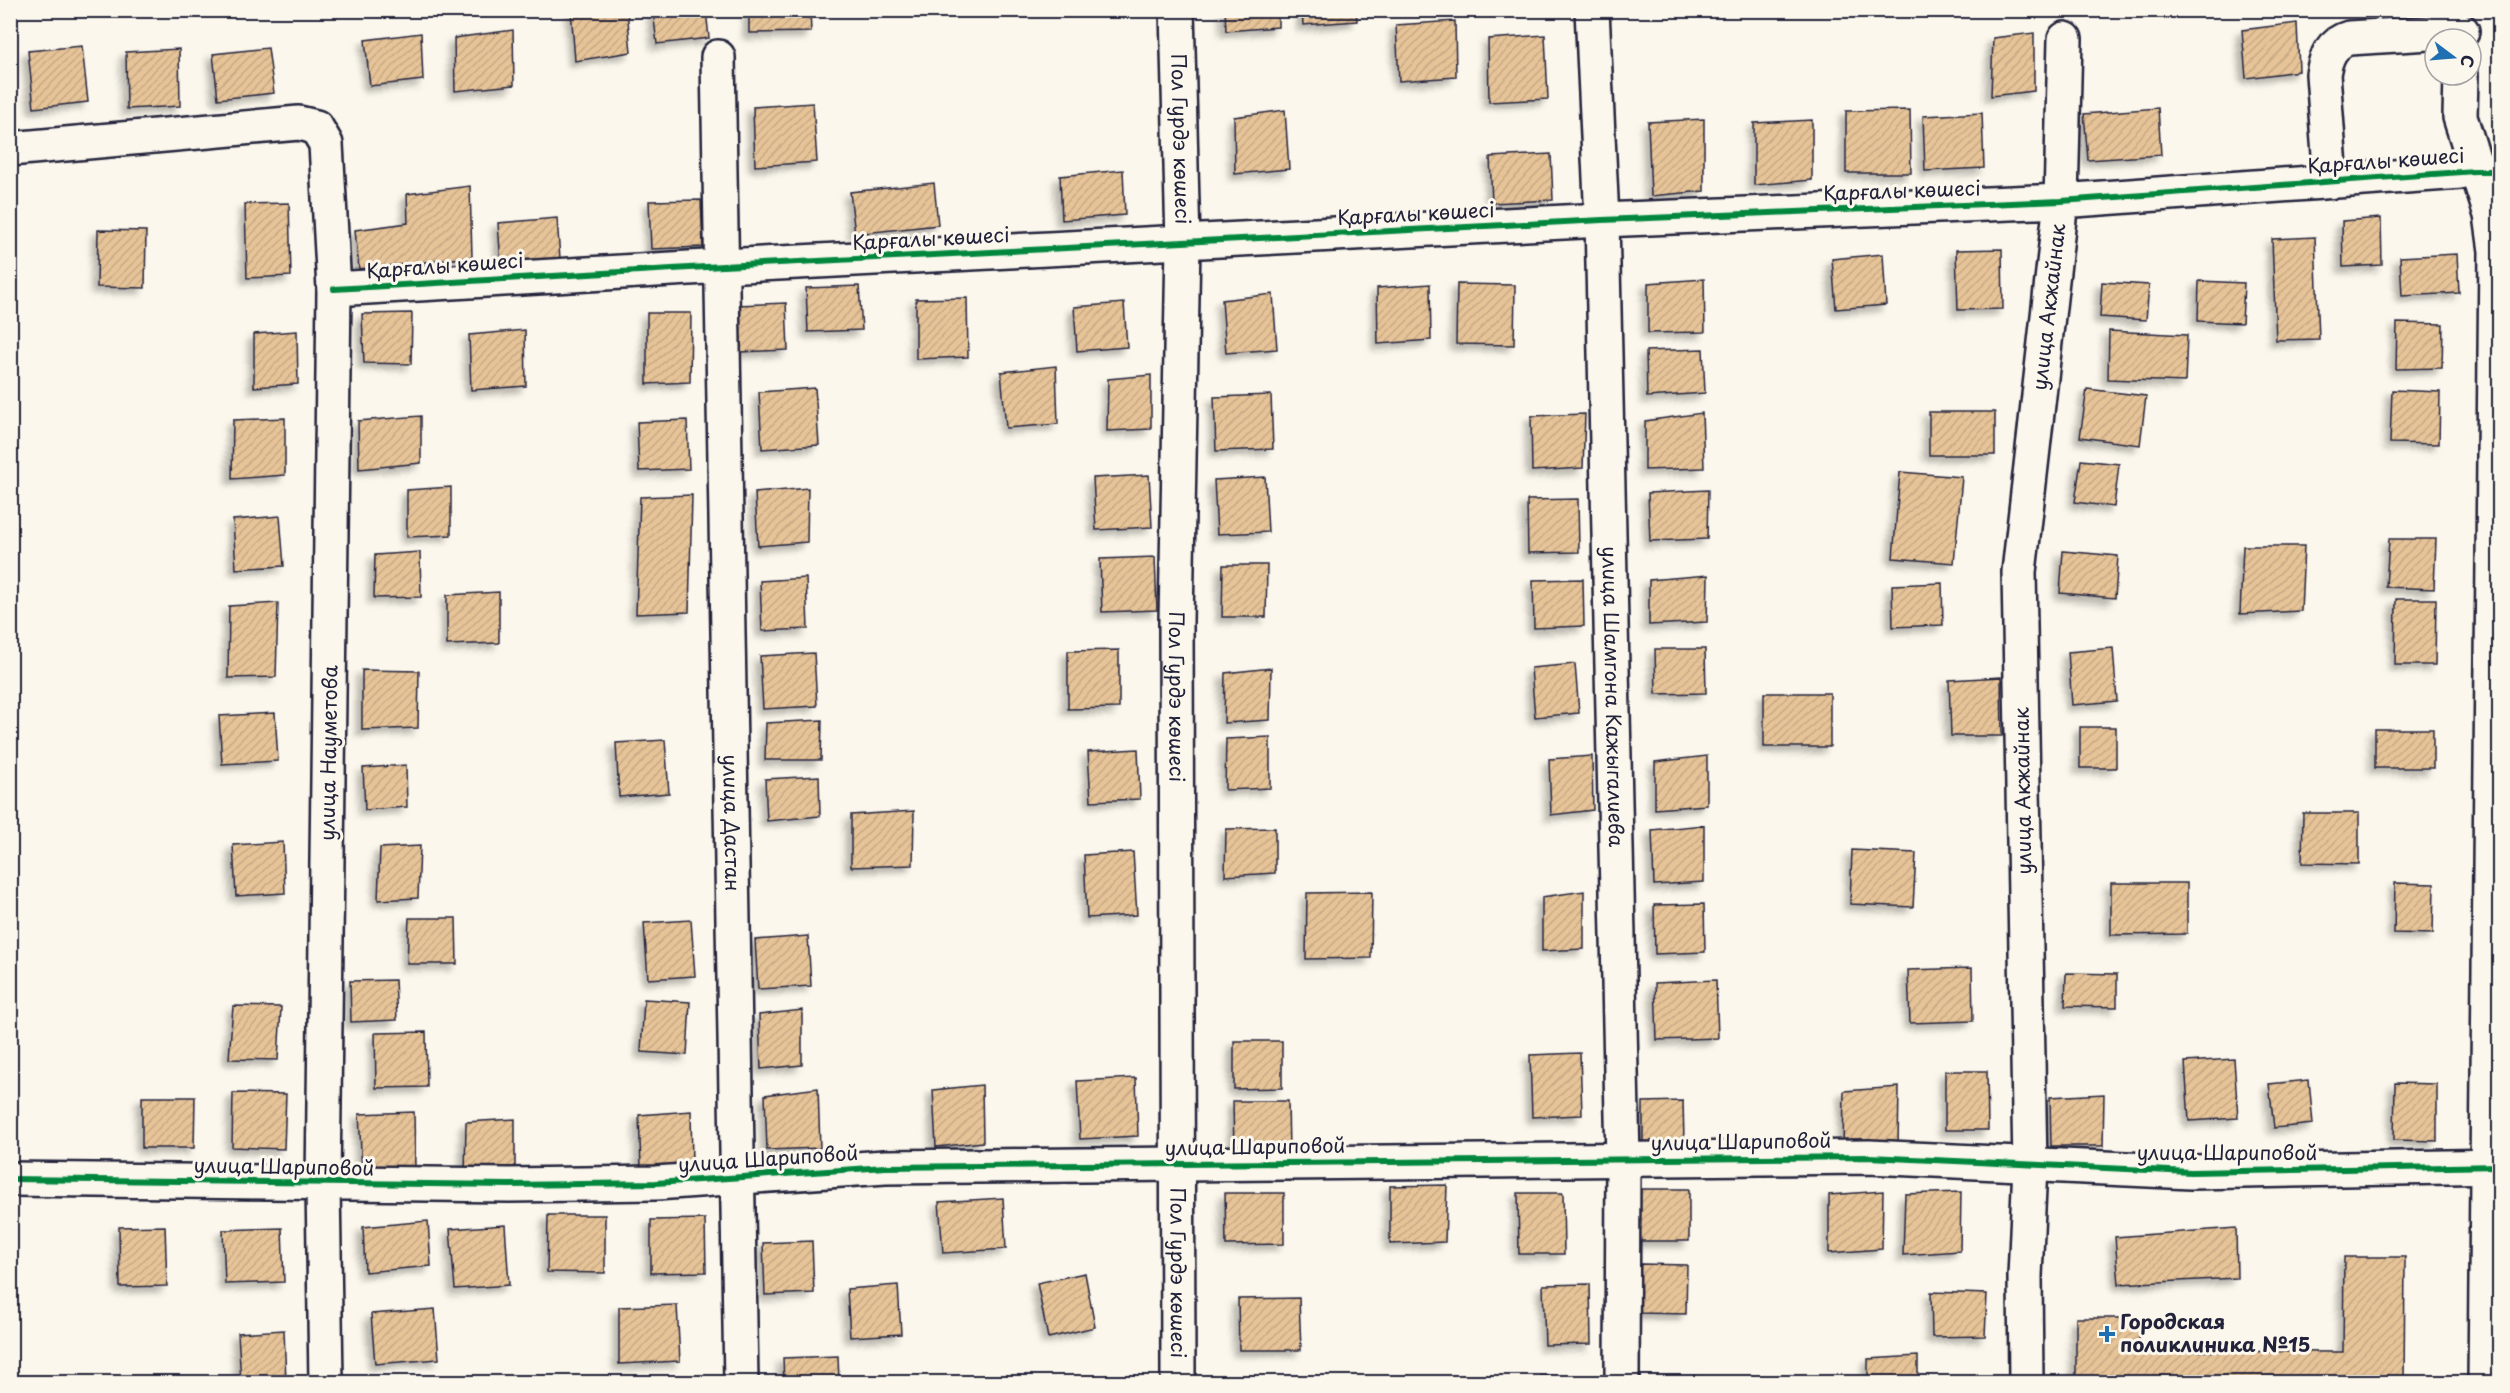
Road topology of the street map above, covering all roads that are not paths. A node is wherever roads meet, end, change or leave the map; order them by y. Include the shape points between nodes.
1 (1177, 10) edge
2 (1592, 10) edge
3 (2423, 31) edge
4 (2065, 39) dead end
5 (718, 57) dead end
6 (2461, 87) edge
7 (10, 149) edge
8 (2487, 171) edge
9 (2331, 181) junction
10 (2061, 201) junction
11 (1602, 220) junction
12 (1183, 243) junction
13 (723, 266) junction
14 (334, 289) junction
15 (1623, 1160) junction
16 (1179, 1164) junction
17 (2030, 1166) junction
18 (2492, 1167) edge
19 (735, 1177) junction
20 (10, 1179) edge
21 (323, 1184) junction
22 (326, 1383) edge
23 (741, 1383) edge
24 (1178, 1383) edge
25 (1622, 1383) edge
26 (2026, 1383) edge
27 (2485, 1383) edge

1 - 12 street, Пол Гурдэ көшесі
2 - 11 street, улица Шамгона Кажыгалиева
3 - 9 street via 2349,38 2334,46 2327,57 2323,74
4 - 10 street, улица Акжайнак
5 - 13 street, улица Дастан
6 - 8 street via 2460,117
7 - 14 street, улица Науметова via 299,123 316,128 326,144
8 - 9 street, Қарғалы көшесі
8 - 18 street via 2496,250
9 - 10 street, Қарғалы көшесі
10 - 11 street, Қарғалы көшесі
10 - 17 street, улица Акжайнак via 2019,572
11 - 12 street, Қарғалы көшесі
11 - 15 street, улица Шамгона Кажыгалиева
12 - 13 street, Қарғалы көшесі
12 - 16 street, Пол Гурдэ көшесі via 1176,621
13 - 14 street, Қарғалы көшесі
13 - 19 street, улица Дастан
14 - 21 street, улица Науметова
15 - 16 street, улица Шариповой
15 - 17 street, улица Шариповой via 1869,1157
15 - 25 street, улица Шамгона Кажыгалиева
16 - 19 street, улица Шариповой via 885,1167
16 - 24 street, Пол Гурдэ көшесі
17 - 18 street, улица Шариповой via 2191,1172
17 - 26 street, улица Акжайнак
18 - 27 street
19 - 21 street, улица Шариповой via 656,1183
19 - 23 street, улица Дастан
20 - 21 street, улица Шариповой
21 - 22 street, улица Науметова

